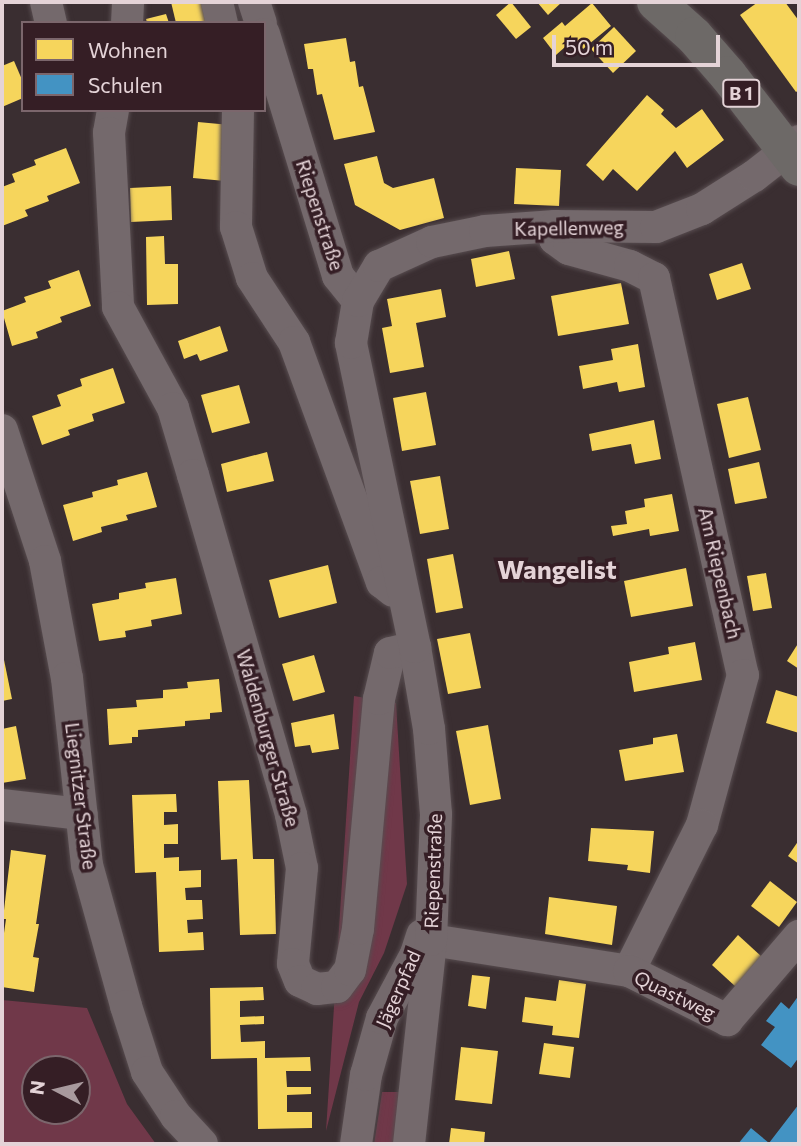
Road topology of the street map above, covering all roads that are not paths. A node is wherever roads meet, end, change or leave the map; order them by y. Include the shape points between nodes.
1 (46, 2) edge
2 (128, 2) edge
3 (217, 2) edge
4 (254, 2) edge
5 (656, 2) edge
6 (51, 21) edge
7 (127, 21) edge
8 (222, 21) edge
9 (260, 21) edge
10 (266, 41) edge
11 (113, 112) edge
12 (239, 112) edge
13 (795, 153) edge
14 (555, 226) junction
15 (358, 301) junction
16 (2, 429) edge
17 (404, 599) junction
18 (415, 647) junction
19 (2, 805) edge
20 (80, 814) junction
21 (432, 904) junction
22 (799, 936) edge
23 (431, 940) junction
24 (629, 971) junction
25 (418, 1064) junction
26 (366, 1075) junction
27 (202, 1144) edge
28 (356, 1144) edge
29 (409, 1144) edge

1 - 6 street
2 - 7 street
3 - 8 street
4 - 9 street
5 - 13 main road, B 1 via 694,36
10 - 15 street, Riepenstraße via 338,276
11 - 18 street, Waldenburger Straße via 109,133 118,307 173,408 197,488 291,815 302,868 293,964 300,981 317,989 337,987 350,970 358,929 379,699 390,653
12 - 17 street via 236,227 252,278 294,342 382,582
13 - 14 street, Kapellenweg via 702,209 656,227
14 - 15 street, Kapellenweg via 485,231 432,242 379,266
14 - 24 street, Am Riepenbach via 555,239 569,249 630,266 654,278 743,675 702,825
15 - 17 street, Riepenstraße via 351,344
16 - 20 street, Liegnitzer Straße via 45,561 67,678
17 - 18 street, Riepenstraße
18 - 21 street, Riepenstraße via 429,729 436,814
19 - 20 street
20 - 27 street, Liegnitzer Straße via 88,865 147,1072 176,1116
21 - 23 street, Riepenstraße
21 - 26 street, Jägerpfad via 416,954 382,1018
22 - 24 street, Quastweg via 727,1020
23 - 24 street, Quastweg
23 - 25 street, Riepenstraße
25 - 26 street, Jägerpfad via 407,1052 390,1053
25 - 29 street, Riepenstraße
26 - 28 street, Jägerpfad

